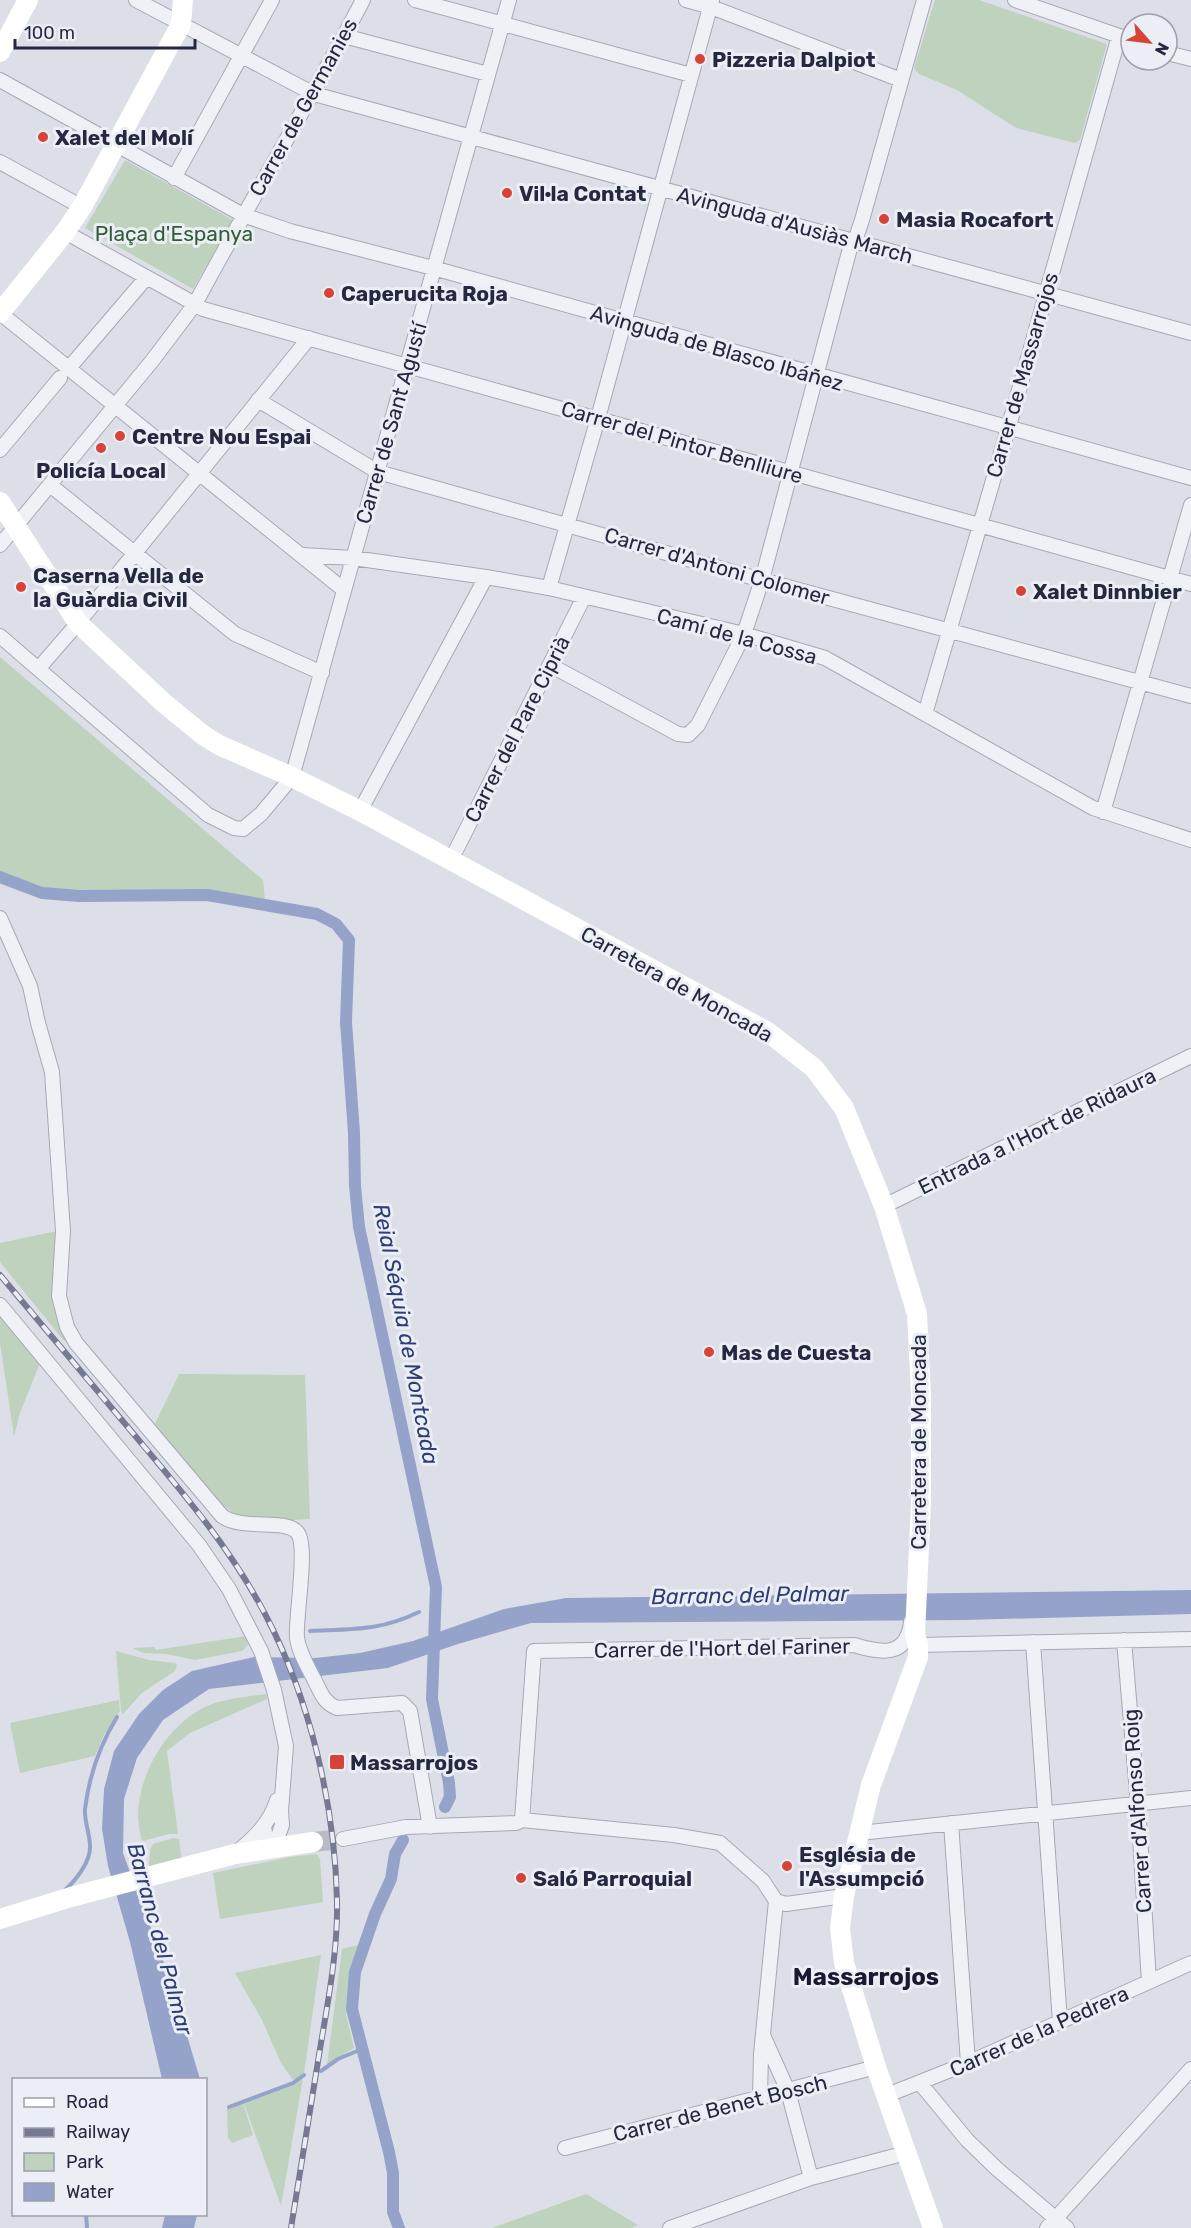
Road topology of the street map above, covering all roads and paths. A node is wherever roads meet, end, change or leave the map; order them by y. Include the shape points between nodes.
1 (28, 0) edge
2 (136, 0) edge
3 (183, 0) edge
4 (272, 0) edge
5 (363, 0) edge
6 (415, 0) edge
7 (509, 0) edge
8 (686, 0) edge
9 (924, 0) edge
10 (1016, 0) edge
11 (712, 3) edge
12 (503, 23) junction
13 (181, 24) junction
14 (344, 36) junction
15 (1119, 36) edge
16 (0, 52) edge
17 (242, 56) junction
18 (1119, 57) edge
19 (488, 74) junction
20 (691, 75) junction
21 (0, 80) edge
22 (901, 80) junction
23 (314, 94) junction
24 (471, 136) junction
25 (116, 146) junction
26 (0, 162) edge
27 (174, 178) junction
28 (660, 188) junction
29 (82, 207) junction
30 (243, 215) junction
31 (65, 232) junction
32 (855, 241) junction
33 (433, 268) junction
34 (146, 278) junction
35 (1045, 293) junction
36 (195, 304) junction
37 (0, 313) edge
38 (624, 322) junction
39 (1191, 333) edge
40 (309, 338) junction
41 (406, 367) junction
42 (65, 373) junction
43 (816, 375) junction
44 (258, 400) junction
45 (115, 405) junction
46 (598, 418) junction
47 (1008, 429) junction
48 (0, 450) edge
49 (200, 472) junction
50 (378, 472) junction
51 (790, 472) junction
52 (1191, 478) edge
53 (50, 485) junction
54 (0, 502) edge
55 (1191, 505) edge
56 (568, 524) junction
57 (980, 524) junction
58 (16, 527) junction
59 (0, 545) edge
60 (135, 553) junction
61 (303, 555) junction
62 (353, 558) junction
63 (486, 576) junction
64 (1169, 578) junction
65 (762, 580) junction
66 (1191, 584) edge
67 (549, 588) junction
68 (344, 590) junction
69 (584, 597) junction
70 (78, 622) junction
71 (951, 630) junction
72 (744, 634) junction
73 (0, 636) edge
74 (550, 665) junction
75 (39, 668) junction
76 (322, 674) junction
77 (1140, 681) junction
78 (1191, 696) edge
79 (925, 714) junction
80 (292, 777) junction
81 (360, 811) junction
82 (1102, 812) junction
83 (1191, 840) edge
84 (451, 860) junction
85 (0, 918) edge
86 (1191, 1056) edge
87 (884, 1206) junction
88 (0, 1305) edge
89 (914, 1638) junction
90 (1191, 1639) edge
91 (1124, 1640) junction
92 (1033, 1642) junction
93 (283, 1780) junction
94 (1191, 1798) edge
95 (1138, 1805) junction
96 (1046, 1813) junction
97 (522, 1820) junction
98 (951, 1823) junction
99 (282, 1826) junction
100 (264, 1827) junction
101 (430, 1827) junction
102 (860, 1833) junction
103 (343, 1839) tunnel mouth
104 (312, 1842) joint
105 (274, 1848) junction
106 (235, 1854) junction
107 (844, 1896) junction
108 (776, 1901) junction
109 (0, 1919) edge
110 (1191, 1963) edge
111 (1149, 1982) junction
112 (1060, 2022) junction
113 (763, 2035) junction
114 (968, 2063) junction
115 (876, 2067) junction
116 (1191, 2069) edge
117 (920, 2083) junction
118 (788, 2091) junction
119 (760, 2096) junction
120 (885, 2096) junction
121 (565, 2148) dead end
122 (906, 2153) junction
123 (811, 2178) junction
124 (1051, 2223) edge
125 (670, 2228) edge
126 (933, 2228) edge
127 (1067, 2228) edge

1 - 16 street
2 - 13 street, Avinguda d'Ausiàs March
3 - 13 street
4 - 17 street
5 - 14 street, Carrer de Germanies
6 - 12 street
7 - 12 street, Carrer de Sant Agustí
8 - 11 street
9 - 22 street
10 - 15 street
11 - 20 street
11 - 22 street
12 - 19 street, Carrer de Sant Agustí
12 - 20 street
13 - 17 street, Avinguda d'Ausiàs March
13 - 25 street
14 - 19 street
14 - 23 street, Carrer de Germanies
17 - 23 street, Avinguda d'Ausiàs March
17 - 27 street
18 - 35 street, Carrer de Massarrojos
19 - 24 street, Carrer de Sant Agustí
20 - 28 street
21 - 25 street
22 - 32 street
23 - 24 street, Avinguda d'Ausiàs March
23 - 30 street, Carrer de Germanies
24 - 28 street, Avinguda d'Ausiàs March
24 - 33 street, Carrer de Sant Agustí
25 - 27 street
25 - 29 street
26 - 29 street
27 - 30 street
28 - 32 street, Avinguda d'Ausiàs March
28 - 38 street
29 - 31 street
30 - 33 street, Avinguda de Blasco Ibáñez
30 - 36 street
31 - 34 street
31 - 37 street
32 - 35 street, Avinguda d'Ausiàs March
32 - 43 street
33 - 38 street, Avinguda de Blasco Ibáñez
33 - 41 street, Carrer de Sant Agustí
34 - 36 street
34 - 42 street
35 - 39 street, Avinguda d'Ausiàs March
35 - 47 street, Carrer de Massarrojos
36 - 40 street, Carrer del Pintor Benlliure
36 - 45 street
37 - 42 street
38 - 43 street, Avinguda de Blasco Ibáñez
38 - 46 street
40 - 41 street, Carrer del Pintor Benlliure
40 - 44 street
41 - 46 street, Carrer del Pintor Benlliure
41 - 50 street, Carrer de Sant Agustí
42 - 45 street
42 - 48 street
43 - 47 street, Avinguda de Blasco Ibáñez
43 - 51 street
44 - 49 street
44 - 50 street, Carrer d'Antoni Colomer
45 - 49 street
45 - 53 street
46 - 51 street, Carrer del Pintor Benlliure
46 - 56 street
47 - 52 street, Avinguda de Blasco Ibáñez
47 - 57 street, Carrer de Massarrojos
49 - 60 street
49 - 61 street
50 - 56 street, Carrer d'Antoni Colomer
50 - 62 street, Carrer de Sant Agustí
51 - 57 street, Carrer del Pintor Benlliure
51 - 65 street
53 - 58 street
53 - 60 street
54 - 58 street, Carretera de Moncada
55 - 64 street
56 - 65 street, Carrer d'Antoni Colomer
56 - 67 street
57 - 64 street, Carrer del Pintor Benlliure
57 - 71 street, Carrer de Massarrojos
58 - 59 street
58 - 70 street, Carretera de Moncada
60 - 70 street
60 - 76 street via 236,634
61 - 62 street, Camí de la Cossa
61 - 68 street
62 - 63 street, Camí de la Cossa
62 - 68 street, Carrer de Sant Agustí
63 - 67 street, Camí de la Cossa
63 - 81 street
64 - 66 street, Carrer del Pintor Benlliure
64 - 77 street
65 - 71 street, Carrer d'Antoni Colomer
65 - 72 street
67 - 69 street, Camí de la Cossa
68 - 76 street, Carrer de Sant Agustí
69 - 72 street, Camí de la Cossa
69 - 74 street, Carrer del Pare Ciprià
70 - 75 street
70 - 80 street, Carretera de Moncada via 203,735
71 - 77 street, Carrer d'Antoni Colomer
71 - 79 street, Carrer de Massarrojos
72 - 74 street via 698,725 688,735 678,734
72 - 79 street, Camí de la Cossa via 825,658
73 - 75 street
74 - 84 street, Carrer del Pare Ciprià
75 - 80 street via 223,824 243,829
76 - 80 street, Carrer de Sant Agustí
77 - 78 street, Carrer d'Antoni Colomer
77 - 82 street
79 - 82 street, Camí de la Cossa
80 - 81 street, Carretera de Moncada
81 - 84 street, Carretera de Moncada
82 - 83 street, Camí de la Cossa
84 - 87 street, Carretera de Moncada via 768,1032 813,1068 844,1108
85 - 101 street via 30,986 52,1072 63,1231 59,1296 67,1328 222,1516 237,1523 282,1526 299,1534 300,1650 323,1698 332,1706 402,1703 410,1711
86 - 87 street, Entrada a l'Hort de Ridaura
87 - 89 street, Carretera de Moncada via 917,1314 921,1395
88 - 93 street via 190,1533 229,1589 268,1667 285,1733
89 - 92 street
89 - 97 street, Carrer de l'Hort del Fariner via 885,1651 854,1645 534,1651
89 - 102 street, Carretera de Moncada via 915,1668 871,1785
90 - 91 street
91 - 92 street
91 - 95 street, Carrer d'Alfonso Roig
92 - 96 street
93 - 99 street
93 - 100 street
94 - 95 street
95 - 96 street
95 - 111 street, Carrer d'Alfonso Roig
96 - 98 street
96 - 112 street
97 - 101 street
97 - 108 street via 720,1843 763,1881
98 - 102 street
98 - 114 street
99 - 104 street via 295,1838
99 - 105 street
100 - 105 street
100 - 106 street
101 - 103 street via 406,1827
102 - 107 street, Carretera de Moncada
104 - 105 street
105 - 106 street
106 - 109 street
107 - 108 street via 786,1904
107 - 115 street, Carretera de Moncada via 840,1928 844,1964
108 - 113 street
110 - 111 street, Carrer de la Pedrera
111 - 112 street, Carrer de la Pedrera
112 - 114 street, Carrer de la Pedrera
113 - 118 street
113 - 119 street
114 - 117 street, Carrer de la Pedrera
115 - 118 street, Carrer de Benet Bosch
115 - 120 street, Carretera de Moncada
116 - 124 street
117 - 120 street, Carrer de la Pedrera
117 - 124 street via 966,2140
118 - 119 street, Carrer de Benet Bosch
118 - 123 street
119 - 121 street, Carrer de Benet Bosch
120 - 122 street, Carretera de Moncada
122 - 123 street
122 - 126 street, Carretera de Moncada
123 - 125 street
124 - 127 street

